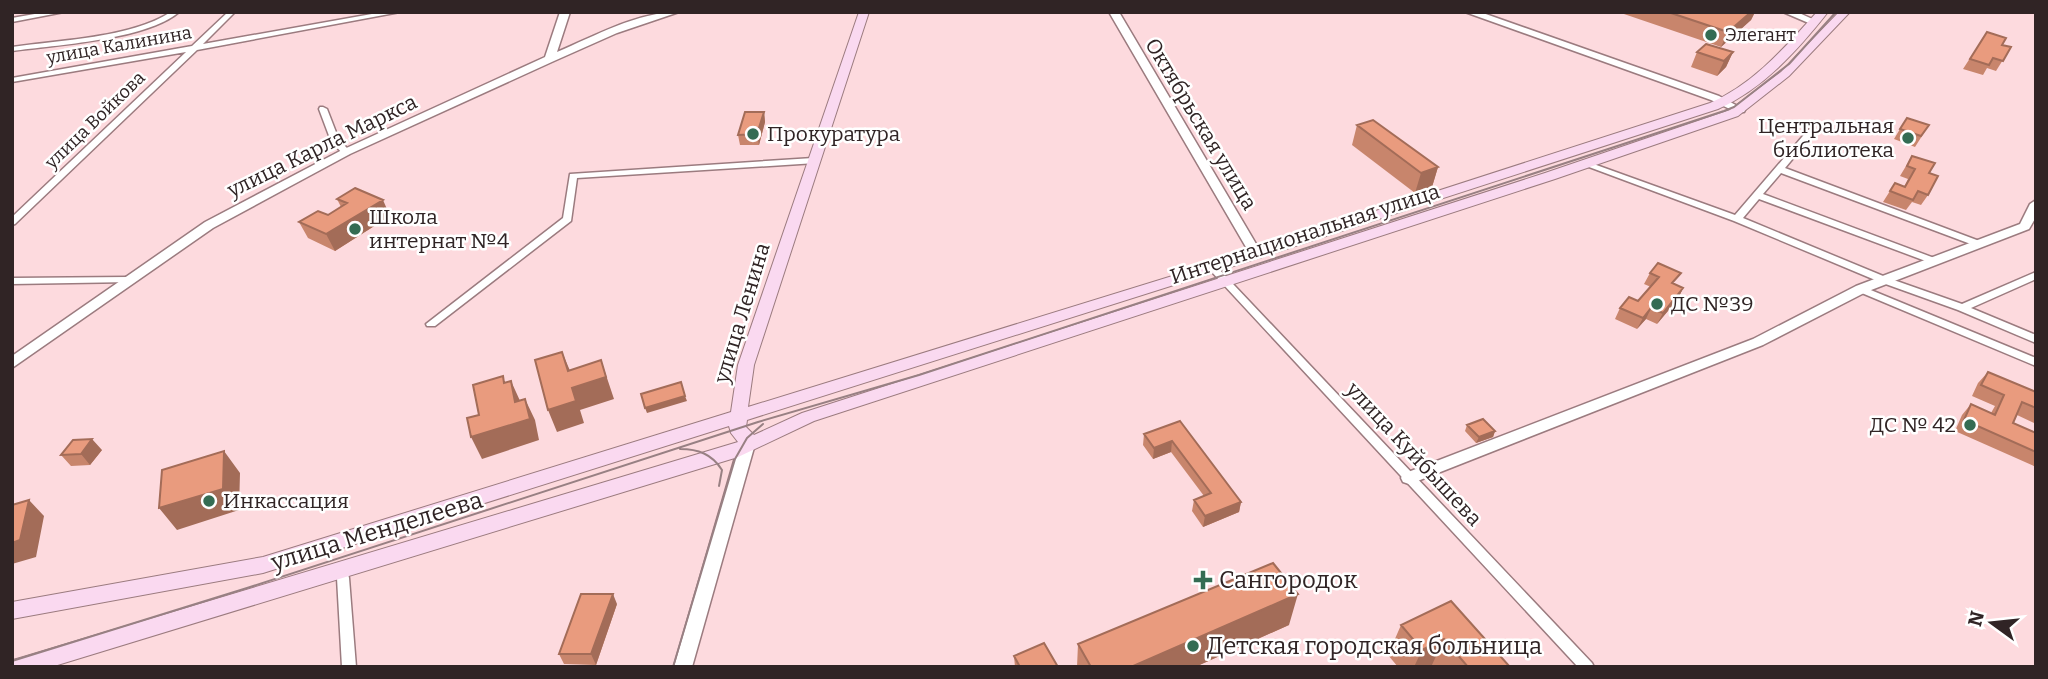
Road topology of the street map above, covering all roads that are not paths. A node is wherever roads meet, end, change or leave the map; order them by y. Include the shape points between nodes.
1 (61, 12) edge
2 (176, 12) edge
3 (232, 12) edge
4 (397, 12) edge
5 (565, 12) edge
6 (674, 12) edge
7 (864, 12) edge
8 (1114, 12) edge
9 (1470, 12) edge
10 (1788, 12) edge
11 (1844, 12) edge
12 (1819, 17) edge
13 (12, 20) edge
14 (561, 24) joint
15 (1831, 27) junction
16 (557, 36) junction
17 (192, 48) junction
18 (12, 49) edge
19 (550, 59) junction
20 (12, 80) edge
21 (1725, 102) junction
22 (323, 110) dead end
23 (1740, 110) junction
24 (1811, 131) dead end
25 (346, 152) junction
26 (813, 161) junction
27 (1586, 163) junction
28 (1780, 169) junction
29 (1758, 195) junction
30 (2036, 204) edge
31 (1737, 219) junction
32 (12, 222) edge
33 (1979, 244) junction
34 (1256, 254) junction
35 (1934, 261) junction
36 (1213, 268) junction
37 (2036, 275) edge
38 (128, 280) junction
39 (1884, 280) junction
40 (12, 281) edge
41 (1225, 281) junction
42 (1861, 289) junction
43 (1962, 308) junction
44 (431, 324) dead end
45 (2036, 339) edge
46 (2036, 362) edge
47 (12, 363) edge
48 (737, 417) junction
49 (747, 444) junction
50 (1409, 478) junction
51 (343, 578) dead end
52 (12, 611) edge
53 (20, 667) edge
54 (349, 667) edge
55 (682, 667) edge
56 (1587, 667) edge

1 - 13 street
2 - 18 street via 144,27
3 - 17 street, улица Войкова
4 - 17 street, улица Калинина
5 - 14 street
5 - 16 street
6 - 19 street, улица Карла Маркса
7 - 26 main road, улица Ленина
8 - 34 street, Октябрьская улица
9 - 21 street
10 - 12 street
11 - 15 main road, Интернациональная улица
12 - 15 main road
12 - 21 main road, Интернациональная улица via 1766,71
14 - 16 street
15 - 23 main road, Интернациональная улица via 1785,74
16 - 19 street
17 - 20 street, улица Калинина
17 - 32 street, улица Войкова
19 - 25 street, улица Карла Маркса
21 - 23 street
21 - 34 main road, Интернациональная улица
22 - 25 street via 335,141
23 - 27 main road, Интернациональная улица
24 - 28 street
25 - 38 street, улица Карла Маркса via 209,225
26 - 44 street via 573,176 568,219
26 - 48 main road, улица Ленина via 746,365
27 - 31 street
27 - 41 main road, Интернациональная улица
28 - 29 street
28 - 33 street
29 - 31 street
29 - 35 street
30 - 33 street via 2025,226
31 - 39 street
33 - 35 street
34 - 36 main road, Интернациональная улица
35 - 39 street
36 - 41 street, улица Куйбышева
36 - 48 main road, Интернациональная улица
37 - 43 street
38 - 40 street
38 - 47 street, улица Карла Маркса
39 - 42 street
39 - 43 street
41 - 49 main road, Интернациональная улица via 808,417
41 - 50 street, улица Куйбышева
42 - 46 street
42 - 50 street via 1758,342
43 - 45 street
48 - 49 main road via 737,429
48 - 52 main road, улица Менделеева via 263,565
49 - 53 main road, улица Менделеева
49 - 55 street
50 - 56 street, улица Куйбышева
51 - 54 street

